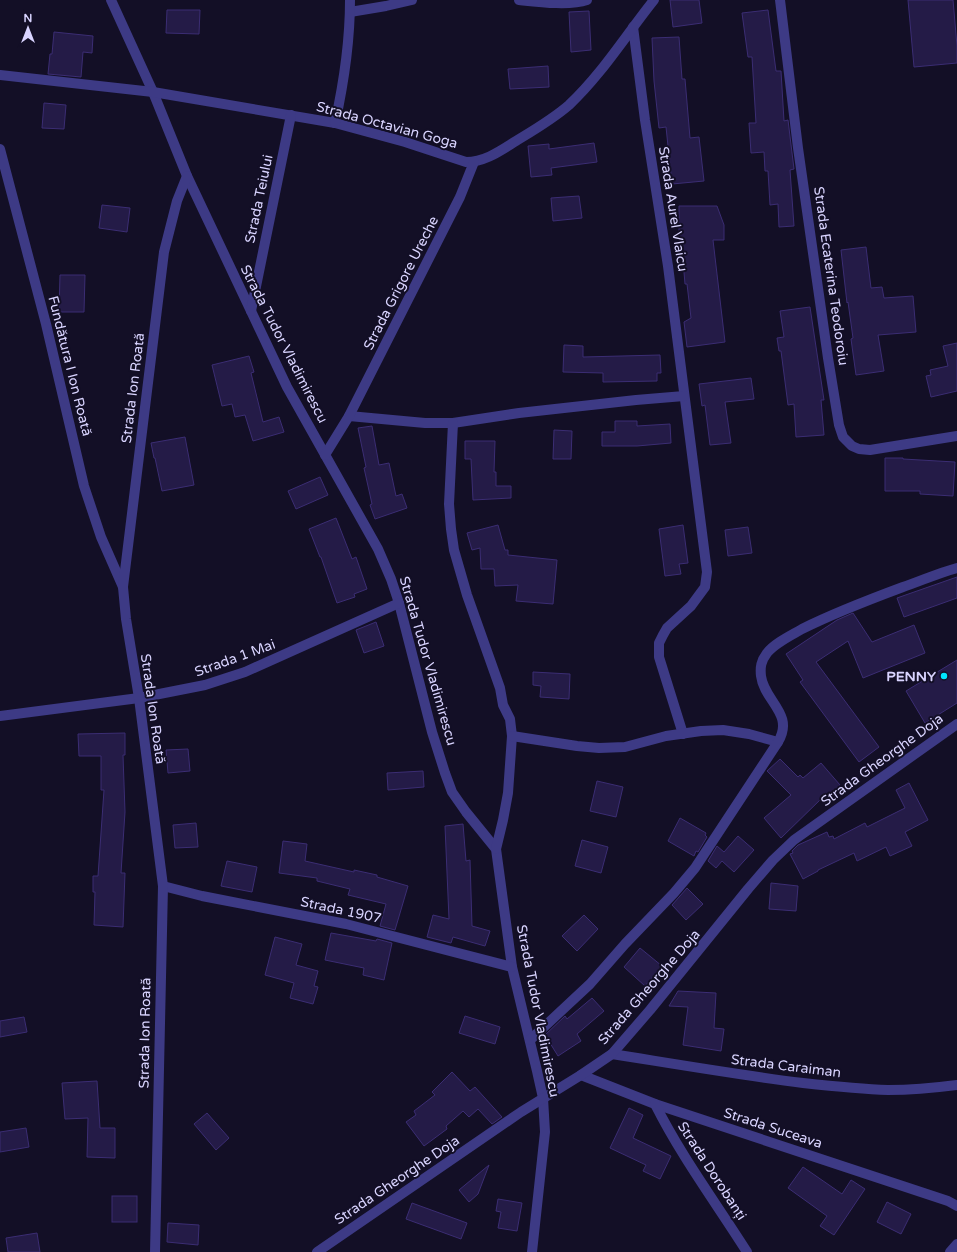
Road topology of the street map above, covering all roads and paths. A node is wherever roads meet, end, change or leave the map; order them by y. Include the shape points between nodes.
1 (111, 0) edge
2 (350, 0) edge
3 (412, 0) edge
4 (519, 0) edge
5 (587, 0) edge
6 (654, 0) edge
7 (780, 0) edge
8 (350, 12) junction
9 (633, 27) junction
10 (0, 75) edge
11 (154, 92) junction
12 (291, 115) junction
13 (335, 123) junction
14 (0, 149) edge
15 (474, 162) junction
16 (187, 176) junction
17 (251, 311) junction
18 (684, 396) junction
19 (349, 416) junction
20 (453, 423) junction
21 (957, 436) edge
22 (325, 455) junction
23 (957, 568) edge
24 (123, 587) junction
25 (398, 603) junction
26 (139, 698) junction
27 (0, 716) edge
28 (957, 724) edge
29 (683, 734) junction
30 (512, 736) junction
31 (778, 742) junction
32 (496, 849) junction
33 (162, 886) junction
34 (512, 967) junction
35 (530, 1040) junction
36 (612, 1054) junction
37 (581, 1075) junction
38 (957, 1085) edge
39 (543, 1098) junction
40 (655, 1104) junction
41 (957, 1206) edge
42 (957, 1244) edge
43 (155, 1252) edge
44 (317, 1252) edge
45 (532, 1252) edge
46 (747, 1252) edge
47 (950, 1252) edge

1 - 11 street, Strada Tudor Vladimirescu
2 - 8 street
3 - 8 street
4 - 5 street via 562,3
6 - 9 street, Strada Octavian Goga
7 - 21 street, Strada Ecaterina Teodoroiu via 798,148 839,425 844,437 852,446 859,449 870,450
8 - 13 street via 344,81
9 - 15 street, Strada Octavian Goga via 601,71 568,105 493,155
9 - 18 street, Strada Aurel Vlaicu
10 - 11 street, Strada Octavian Goga
11 - 12 street, Strada Octavian Goga
11 - 16 street, Strada Tudor Vladimirescu
12 - 13 street, Strada Octavian Goga
12 - 17 street, Strada Teiului
13 - 15 street, Strada Octavian Goga via 466,162
14 - 24 street, Fundătura I Ion Roată via 46,324 84,486 101,538
15 - 19 street, Strada Grigore Ureche via 460,197
16 - 17 street, Strada Tudor Vladimirescu
16 - 24 street, Strada Ion Roată via 177,202 164,252
17 - 22 street, Strada Tudor Vladimirescu via 287,387
18 - 20 street via 519,412
18 - 29 street, Strada Aurel Vlaicu via 707,572 705,587 691,606 667,628 659,643 659,657
19 - 20 street
19 - 22 street, Strada Grigore Ureche
20 - 30 street via 450,504 454,550 500,688 503,705 510,719
22 - 25 street, Strada Tudor Vladimirescu via 378,549
23 - 31 street via 824,618 785,638 768,652 760,664 761,676 763,686 780,714 783,724
24 - 26 street, Strada Ion Roată
25 - 26 street, Strada 1 Mai via 245,672 205,685
25 - 32 street, Strada Tudor Vladimirescu via 432,732 452,792
26 - 27 street, Strada 1 Mai
26 - 33 street, Strada Ion Roată
28 - 36 street, Strada Gheorghe Doja via 794,840 773,860
29 - 30 street via 625,747 599,748
29 - 31 street via 723,730
30 - 32 street via 508,793
31 - 35 street via 696,868 590,984
32 - 34 street, Strada Tudor Vladimirescu
33 - 34 street, Strada 1907 via 346,924
33 - 43 street, Strada Ion Roată
34 - 35 street, Strada Tudor Vladimirescu
35 - 39 street, Strada Tudor Vladimirescu
36 - 37 street, Strada Gheorghe Doja
36 - 38 street, Strada Caraiman via 848,1088 888,1090
37 - 39 street, Strada Gheorghe Doja
37 - 40 street, Strada Suceava
39 - 44 street, Strada Gheorghe Doja
39 - 45 street, Strada Tudor Vladimirescu via 545,1132
40 - 41 street, Strada Suceava
40 - 46 street, Strada Dorobanți via 692,1169
42 - 47 street

